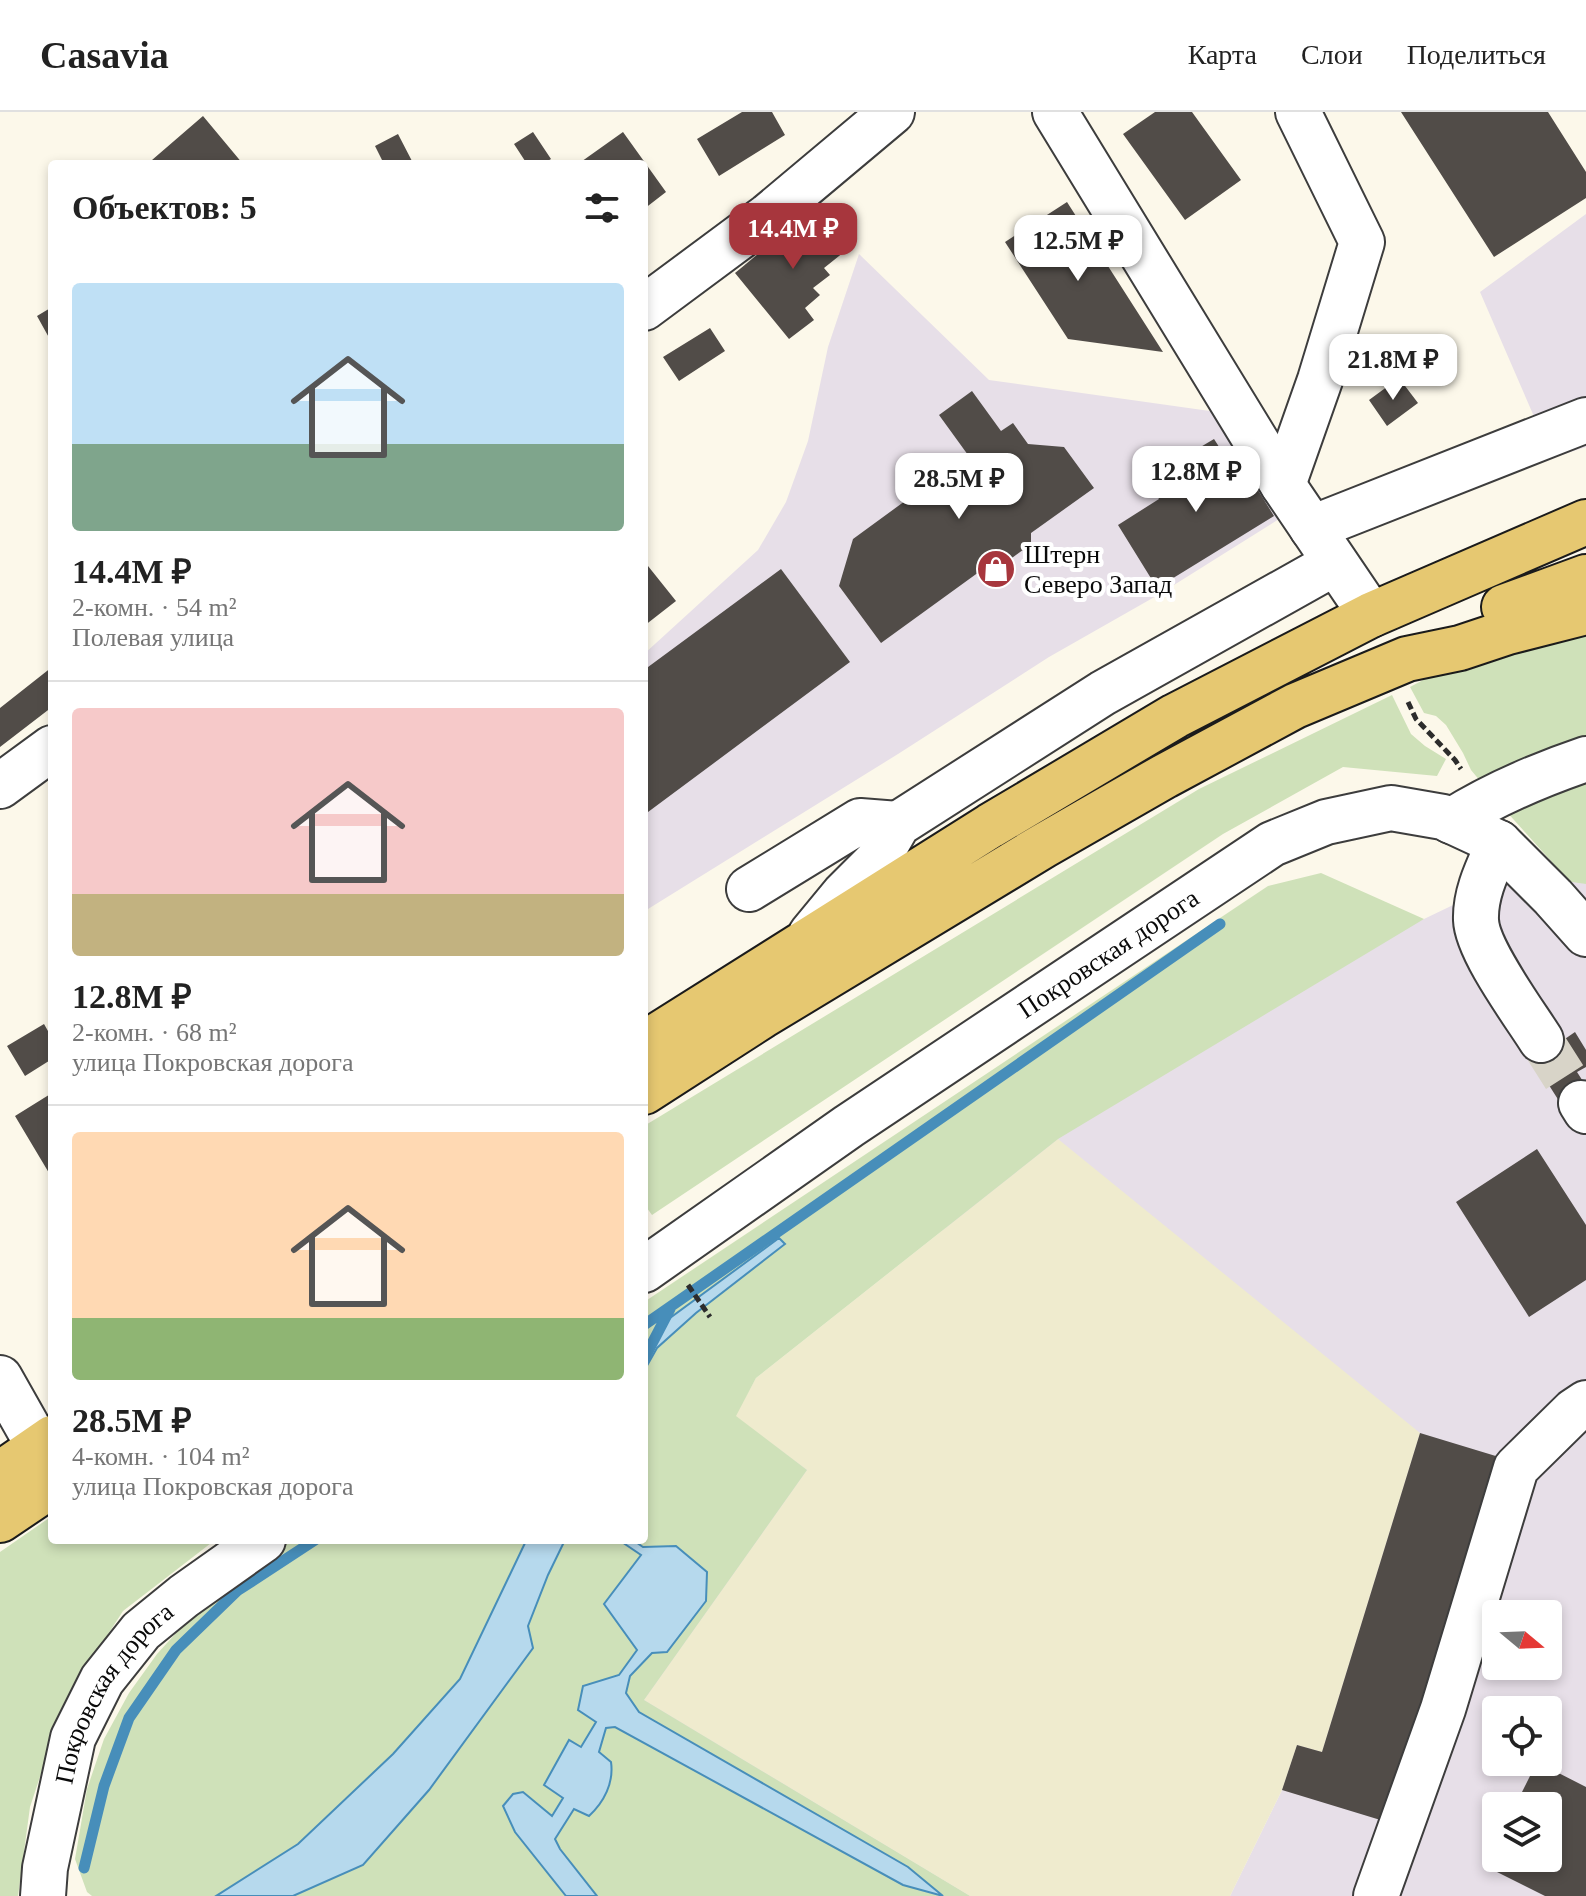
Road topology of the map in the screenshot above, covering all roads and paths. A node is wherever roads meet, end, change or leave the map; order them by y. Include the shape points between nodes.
1 (892, 112) edge
2 (1055, 112) edge
3 (1298, 112) edge
4 (648, 305) edge
5 (1586, 420) edge
6 (1283, 485) junction
7 (1586, 522) edge
8 (1323, 545) junction
9 (1586, 577) edge
10 (1586, 612) edge
11 (1371, 615) junction
12 (1407, 659) junction
13 (48, 751) edge
14 (1586, 759) edge
15 (0, 786) edge
16 (1451, 821) junction
17 (898, 824) junction
18 (1499, 843) junction
19 (749, 889) dead end
20 (1585, 930) edge
21 (805, 941) junction
22 (1541, 1040) tunnel mouth
23 (648, 1041) edge
24 (648, 1089) edge
25 (664, 1275) edge
26 (710, 1317) dead end
27 (0, 1378) edge
28 (1586, 1403) edge
29 (48, 1457) edge
30 (0, 1474) edge
31 (0, 1520) edge
32 (257, 1544) edge
33 (43, 1896) edge
34 (1376, 1896) edge

1 - 4 street via 768,216
2 - 6 street
3 - 6 street via 1362,242
5 - 8 street
6 - 8 street
7 - 11 main road
8 - 11 street
8 - 17 street
9 - 12 main road via 1458,626
10 - 12 main road
11 - 21 main road via 1175,716
12 - 24 main road via 1295,706 1165,776
13 - 15 street
14 - 16 street via 1483,801
16 - 18 street, Покровская дорога
16 - 25 street, Покровская дорога via 1391,808 1326,822 1272,844 849,1126
17 - 19 street via 860,821
17 - 21 street via 877,861
18 - 20 street, Покровская дорога
18 - 22 street via 1481,885 1476,922 1488,956
21 - 23 main road
25 - 26 path
27 - 29 street
28 - 34 street via 1516,1468 1443,1709
29 - 30 main road
29 - 31 main road
32 - 33 street, Покровская дорога via 141,1631 102,1680 73,1738

